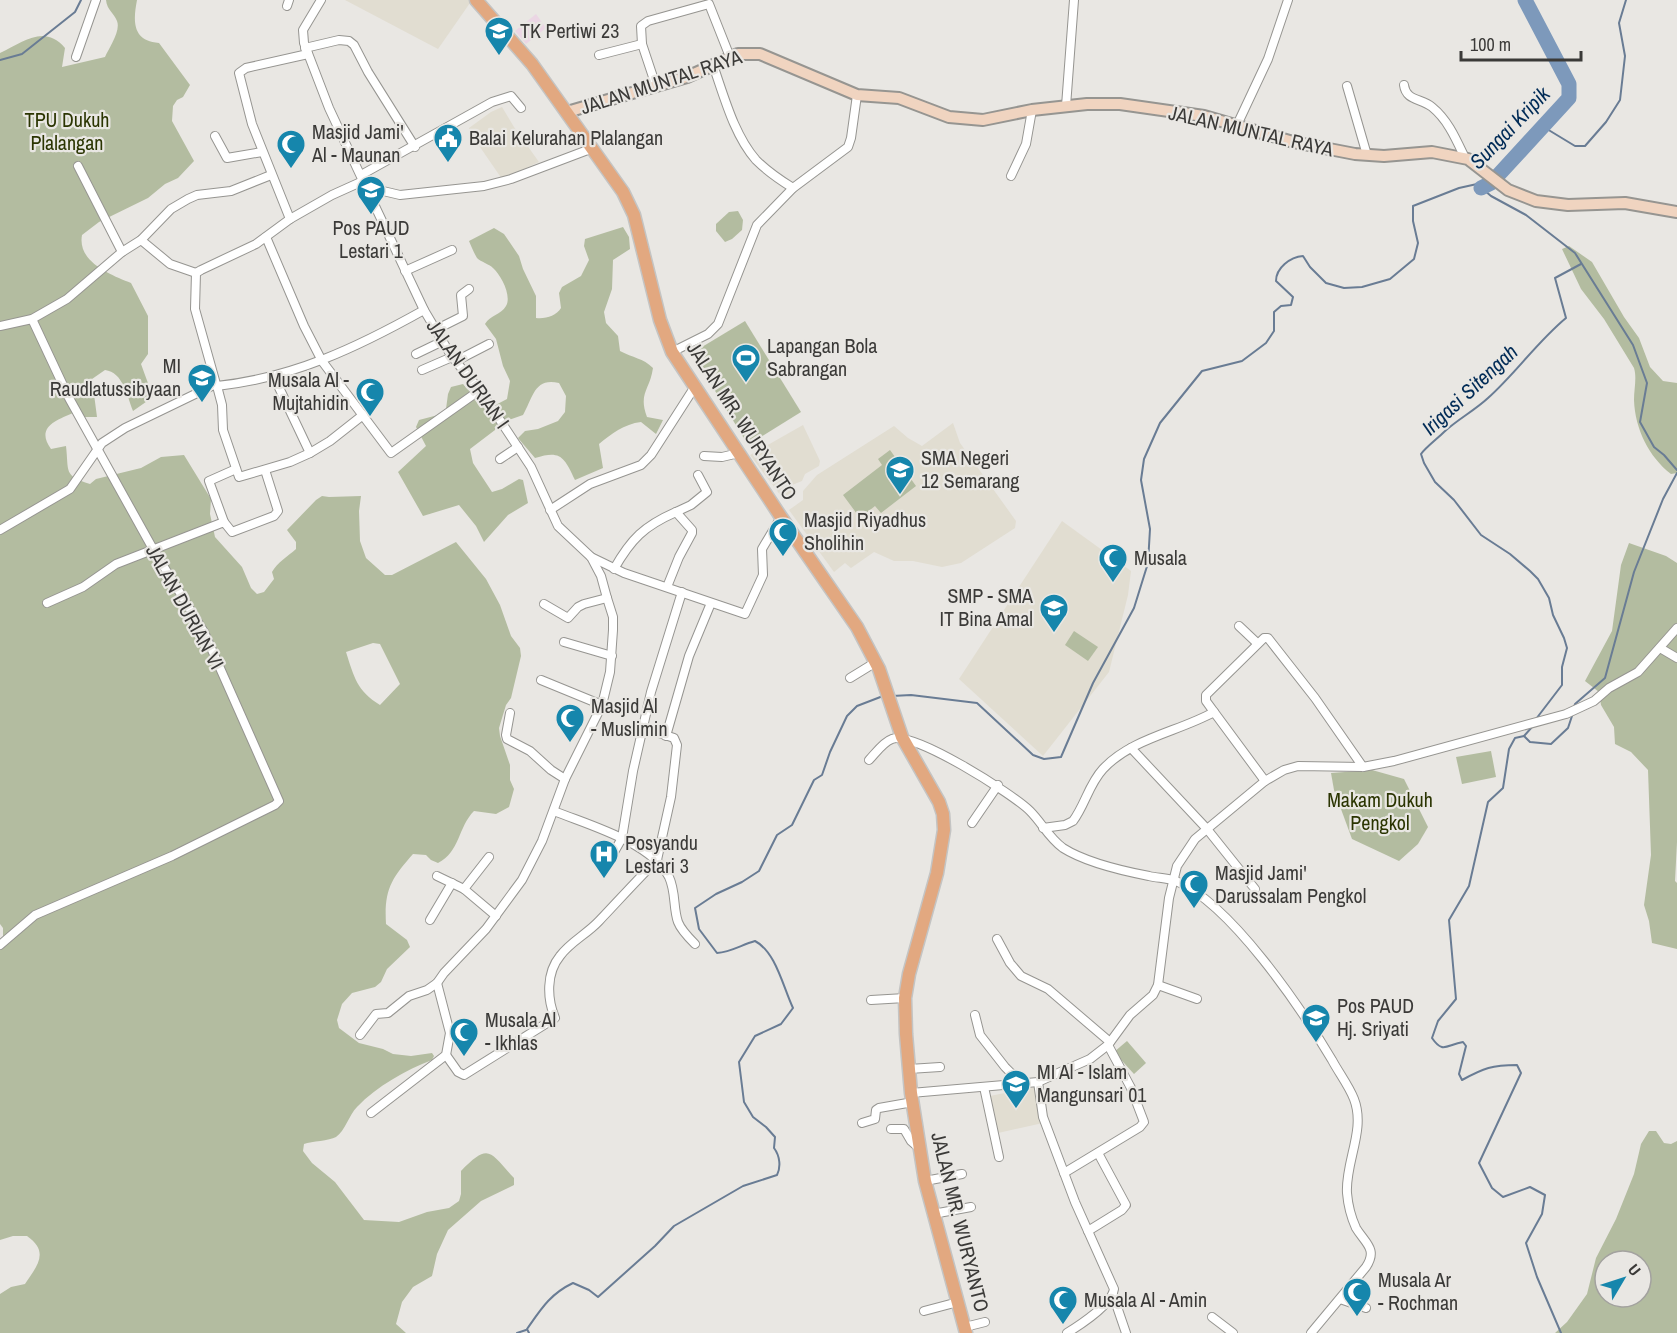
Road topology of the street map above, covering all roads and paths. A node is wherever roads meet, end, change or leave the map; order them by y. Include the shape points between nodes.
1 (96, 0) edge
2 (321, 0) edge
3 (477, 0) edge
4 (1074, 0) edge
5 (1288, 0) edge
6 (642, 44) junction
7 (307, 51) junction
8 (599, 55) dead end
9 (76, 57) dead end
10 (730, 57) junction
11 (713, 65) junction
12 (1404, 85) dead end
13 (656, 86) junction
14 (1347, 87) dead end
15 (856, 95) junction
16 (1066, 106) junction
17 (520, 108) dead end
18 (1032, 110) junction
19 (567, 112) junction
20 (1237, 125) junction
21 (215, 136) dead end
22 (414, 147) junction
23 (593, 148) junction
24 (262, 152) junction
25 (1367, 155) junction
26 (1465, 158) junction
27 (78, 166) dead end
28 (271, 175) junction
29 (1011, 176) dead end
30 (363, 181) junction
31 (794, 188) junction
32 (1677, 212) edge
33 (290, 219) junction
34 (266, 237) junction
35 (141, 240) junction
36 (452, 250) dead end
37 (122, 252) junction
38 (405, 271) junction
39 (196, 273) junction
40 (468, 289) dead end
41 (424, 310) junction
42 (32, 319) junction
43 (0, 326) edge
44 (436, 329) junction
45 (443, 341) junction
46 (489, 344) dead end
47 (672, 352) junction
48 (416, 354) dead end
49 (454, 359) junction
50 (322, 361) junction
51 (422, 370) dead end
52 (274, 377) junction
53 (217, 385) junction
54 (694, 388) junction
55 (480, 390) junction
56 (363, 415) junction
57 (518, 447) junction
58 (98, 450) junction
59 (740, 453) junction
60 (307, 454) junction
61 (704, 456) dead end
62 (500, 459) dead end
63 (236, 469) junction
64 (265, 470) junction
65 (698, 476) dead end
66 (550, 510) junction
67 (676, 512) junction
68 (781, 517) junction
69 (224, 522) junction
70 (0, 530) edge
71 (153, 549) junction
72 (591, 557) junction
73 (614, 569) junction
74 (667, 587) junction
75 (682, 592) junction
76 (607, 598) junction
77 (47, 603) dead end
78 (711, 603) junction
79 (544, 604) dead end
80 (1239, 626) dead end
81 (1677, 628) edge
82 (564, 642) dead end
83 (1257, 643) junction
84 (1660, 648) junction
85 (612, 656) junction
86 (1677, 658) edge
87 (876, 662) junction
88 (850, 678) dead end
89 (541, 680) dead end
90 (602, 705) junction
91 (1214, 712) junction
92 (510, 713) dead end
93 (644, 728) junction
94 (666, 736) junction
95 (902, 737) junction
96 (1131, 748) junction
97 (869, 760) dead end
98 (1363, 767) junction
99 (565, 779) junction
100 (1265, 781) junction
101 (998, 785) junction
102 (554, 811) junction
103 (972, 823) dead end
104 (1043, 828) junction
105 (1207, 829) junction
106 (622, 838) junction
107 (489, 857) dead end
108 (657, 860) junction
109 (605, 868) dead end
110 (437, 876) dead end
111 (1174, 880) junction
112 (452, 883) junction
113 (464, 889) junction
114 (1255, 889) dead end
115 (496, 916) junction
116 (430, 920) dead end
117 (997, 939) dead end
118 (695, 944) dead end
119 (0, 945) edge
120 (437, 983) junction
121 (1158, 985) junction
122 (905, 998) junction
123 (1197, 999) dead end
124 (871, 1000) dead end
125 (975, 1015) dead end
126 (360, 1035) dead end
127 (1109, 1043) junction
128 (446, 1055) junction
129 (940, 1067) dead end
130 (909, 1069) junction
131 (1038, 1082) junction
132 (1021, 1083) junction
133 (984, 1087) junction
134 (912, 1098) junction
135 (371, 1113) dead end
136 (862, 1123) dead end
137 (891, 1129) dead end
138 (919, 1149) junction
139 (1098, 1153) junction
140 (999, 1157) dead end
141 (1064, 1173) junction
142 (962, 1174) dead end
143 (925, 1181) junction
144 (971, 1207) dead end
145 (933, 1214) junction
146 (1088, 1231) junction
147 (1113, 1295) junction
148 (1340, 1299) junction
149 (958, 1302) junction
150 (1366, 1308) dead end
151 (924, 1311) dead end
152 (1212, 1317) dead end
153 (985, 1322) dead end
154 (966, 1330) edge
155 (1067, 1333) edge
156 (1126, 1333) edge
157 (1233, 1333) edge
158 (1311, 1333) edge

1 - 9 street
2 - 7 street via 303,30
3 - 19 main road, JALAN MR. WURYANTO via 532,63
4 - 16 street
5 - 20 street via 1268,58
6 - 8 street
6 - 10 street via 644,23 708,4
6 - 13 street
7 - 22 street via 339,40 354,45
7 - 24 street via 246,68 239,74
7 - 30 street, JALAN DURIAN I
10 - 11 main road, JALAN MUNTAL RAYA
10 - 15 main road, JALAN MUNTAL RAYA via 748,52 760,54
11 - 13 main road, JALAN MUNTAL RAYA
11 - 31 street via 736,125 753,156
12 - 26 street via 1410,97 1425,102 1446,121
13 - 19 main road, JALAN MUNTAL RAYA
14 - 25 street
15 - 18 main road, JALAN MUNTAL RAYA via 898,98 949,117 983,120
15 - 31 street via 848,147
16 - 18 main road, JALAN MUNTAL RAYA
16 - 20 main road, JALAN MUNTAL RAYA via 1120,104 1204,116
17 - 22 street via 511,96 492,102
18 - 29 street via 1026,144
19 - 23 main road, JALAN MR. WURYANTO
20 - 25 main road, JALAN MUNTAL RAYA via 1293,142
21 - 24 street via 227,158
22 - 30 street
23 - 30 street via 511,179 473,188 400,195
23 - 47 main road, JALAN MR. WURYANTO via 634,215 660,320
24 - 28 street
25 - 26 main road, JALAN MUNTAL RAYA via 1432,152
26 - 32 main road, JALAN MUNTAL RAYA via 1515,194 1536,201 1568,205 1625,203
27 - 37 street
28 - 33 street
28 - 35 street via 231,191 188,199 171,209
30 - 33 street
30 - 38 street, JALAN DURIAN I
31 - 47 street via 757,225 718,324 708,334
33 - 34 street
34 - 39 street
34 - 50 street
35 - 37 street
35 - 39 street via 170,264
36 - 38 street
37 - 42 street via 68,299
38 - 41 street, JALAN DURIAN I
39 - 53 street via 195,309
40 - 44 street via 461,295 463,316
41 - 44 street, JALAN DURIAN I
41 - 50 street
42 - 43 street
42 - 58 street, JALAN DURIAN VI
44 - 45 street, JALAN DURIAN I
45 - 48 street
45 - 49 street, JALAN DURIAN I
46 - 49 street
47 - 54 main road, JALAN MR. WURYANTO
49 - 51 street
49 - 55 street, JALAN DURIAN I
50 - 52 street
50 - 56 street
52 - 53 street
52 - 60 street
53 - 58 street via 125,428
53 - 63 street via 224,430
54 - 59 main road, JALAN MR. WURYANTO
54 - 66 street via 651,456 641,465 590,484
55 - 56 street via 391,454
55 - 57 street, JALAN DURIAN I
56 - 60 street
57 - 62 street
57 - 66 street, JALAN DURIAN I
58 - 70 street via 70,489
58 - 71 street, JALAN DURIAN VI
59 - 61 street
59 - 68 main road, JALAN MR. WURYANTO
60 - 64 street
63 - 64 street via 242,478
63 - 69 street via 209,481
64 - 69 street via 278,513 232,532
65 - 67 street via 707,492
66 - 72 street, JALAN DURIAN I via 558,526
67 - 73 street via 642,530
67 - 74 street via 692,533
68 - 78 street via 762,549 763,574 745,614
68 - 87 main road, JALAN MR. WURYANTO via 851,617
69 - 71 street
71 - 77 street via 116,564 83,588
71 - 119 street, JALAN DURIAN VI via 204,632 279,801 172,856 34,915
72 - 73 street
72 - 76 street
73 - 74 street
74 - 75 street
75 - 78 street
75 - 93 street
76 - 79 street via 578,607 568,618
76 - 85 street via 613,617
78 - 94 street via 689,656
80 - 83 street
81 - 84 street
82 - 85 street
83 - 91 street via 1206,695
83 - 98 street via 1268,638
84 - 86 street
84 - 98 street via 1638,672 1566,714
85 - 90 street
87 - 88 street
87 - 95 main road, JALAN MR. WURYANTO
89 - 90 street
90 - 99 street
91 - 96 street
91 - 100 street
92 - 99 street via 507,738
93 - 94 street
93 - 106 street
94 - 108 street via 674,738 677,745
95 - 97 street via 891,739
95 - 101 street
95 - 122 main road, JALAN MR. WURYANTO via 939,802 944,822 937,873
96 - 104 street via 1102,770 1073,821
96 - 105 street
98 - 100 street via 1298,766
99 - 102 street
100 - 105 street
101 - 103 street
101 - 104 street via 1030,811
102 - 106 street
102 - 115 street via 522,880
104 - 111 street via 1055,842 1076,854 1128,871
105 - 111 street via 1185,853
105 - 114 street
106 - 108 street
106 - 109 street
107 - 113 street
108 - 118 street via 669,876 678,922
108 - 128 street via 560,956 549,988 555,1018 552,1021 464,1075
110 - 112 street
111 - 121 street
111 - 148 street via 1216,909 1253,950 1304,1014 1354,1098 1358,1127 1348,1170 1348,1199 1356,1227 1371,1249 1371,1260
112 - 113 street
112 - 116 street
113 - 115 street
115 - 120 street
117 - 127 street via 1021,976 1048,989
120 - 126 street via 409,996 388,1013 376,1014
120 - 128 street via 450,1033
121 - 123 street
121 - 127 street
122 - 124 street
122 - 130 main road, JALAN MR. WURYANTO
125 - 132 street via 980,1035
127 - 131 street via 1090,1059
127 - 139 street via 1144,1122
128 - 135 street
129 - 130 street
130 - 134 main road, JALAN MR. WURYANTO
131 - 132 street
131 - 141 street via 1043,1117
132 - 133 street
133 - 134 street
133 - 140 street
134 - 136 street via 879,1108 875,1119
134 - 138 main road, JALAN MR. WURYANTO
137 - 138 street via 904,1129
138 - 143 main road, JALAN MR. WURYANTO
139 - 141 street
139 - 146 street via 1126,1205
141 - 146 street
142 - 143 street
143 - 145 main road, JALAN MR. WURYANTO
144 - 145 street
145 - 149 main road, JALAN MR. WURYANTO
146 - 147 street via 1112,1282
147 - 155 street
147 - 156 street
148 - 150 street
148 - 158 street
149 - 151 street
149 - 154 main road, JALAN MR. WURYANTO
152 - 157 street
153 - 154 street

